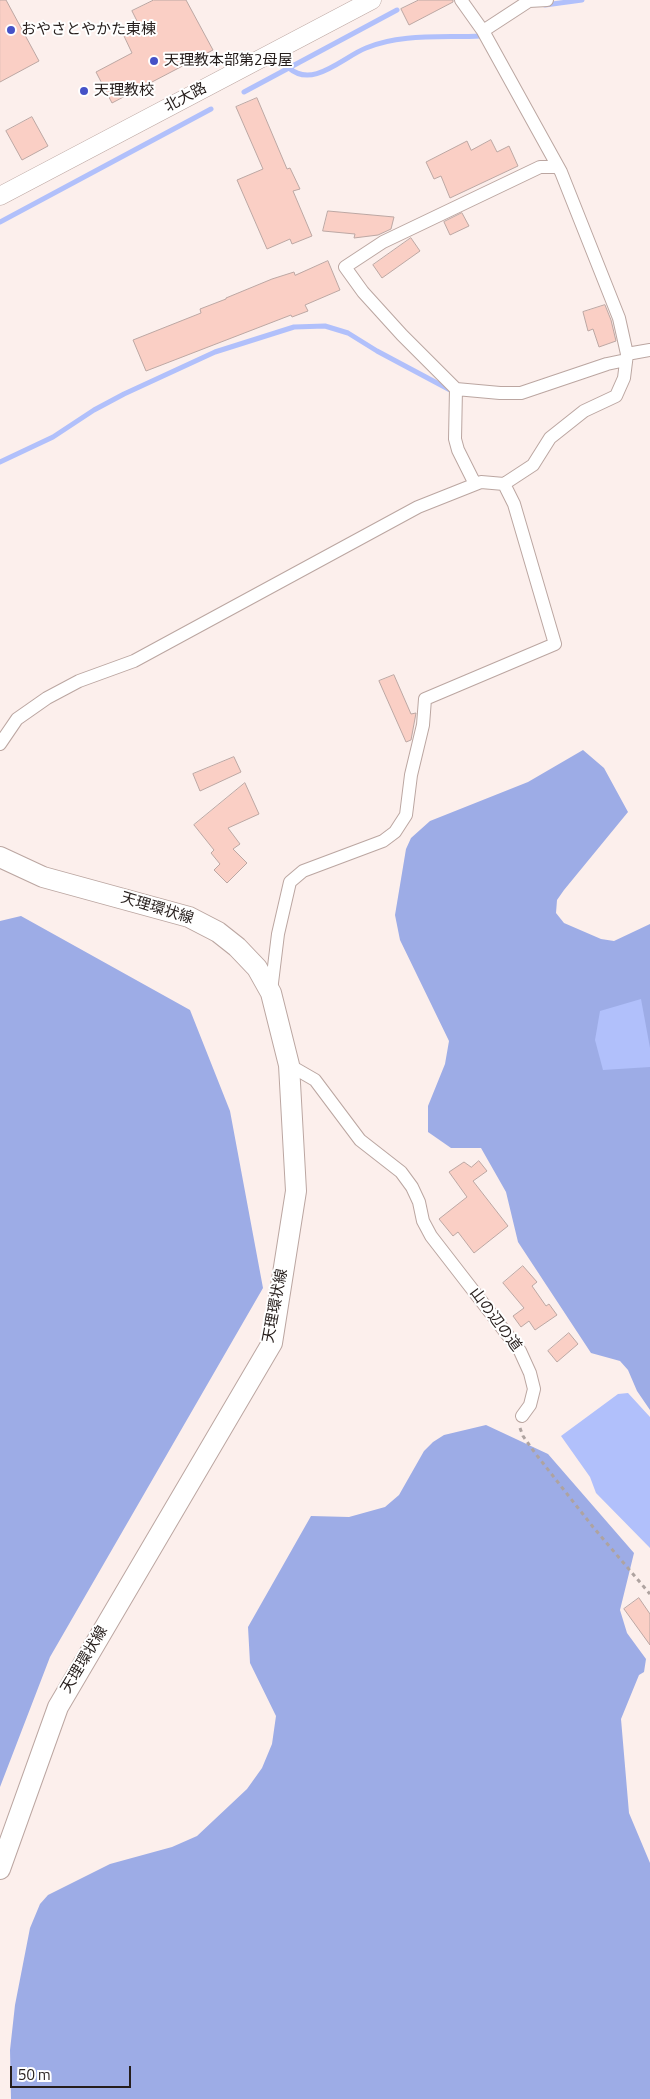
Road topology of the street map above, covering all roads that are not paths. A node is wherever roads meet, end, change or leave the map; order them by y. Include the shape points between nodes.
1 (372, 0) edge
2 (461, 0) edge
3 (547, 0) edge
4 (484, 31) junction
5 (558, 166) junction
6 (0, 196) edge
7 (650, 350) edge
8 (627, 357) junction
9 (456, 389) junction
10 (475, 484) junction
11 (504, 484) junction
12 (0, 744) edge
13 (0, 856) edge
14 (270, 993) junction
15 (289, 1065) junction
16 (522, 1416) road end
17 (0, 1869) edge

1 - 6 street, 北大路
2 - 4 street
3 - 4 street via 529,1
4 - 5 street
5 - 8 street via 619,318
5 - 9 street via 540,168 383,242 345,267 402,335
7 - 8 street
8 - 9 street via 521,393
8 - 11 street via 624,378 616,396 584,411 550,438 533,465
9 - 10 street via 454,439
10 - 11 street
10 - 12 street via 418,507 134,661 80,681 47,698 17,719
11 - 14 street via 514,504 555,644 425,699 406,815 395,832 383,841 303,871 290,882 278,934
13 - 14 main road, 天理環状線 via 42,877 189,917 237,946 257,968
14 - 15 main road, 天理環状線
15 - 16 street, 山の辺の道 via 315,1080 360,1140 402,1172 412,1187 431,1236 520,1351 534,1389 530,1406
15 - 17 main road, 天理環状線 via 296,1191 272,1342 58,1707

